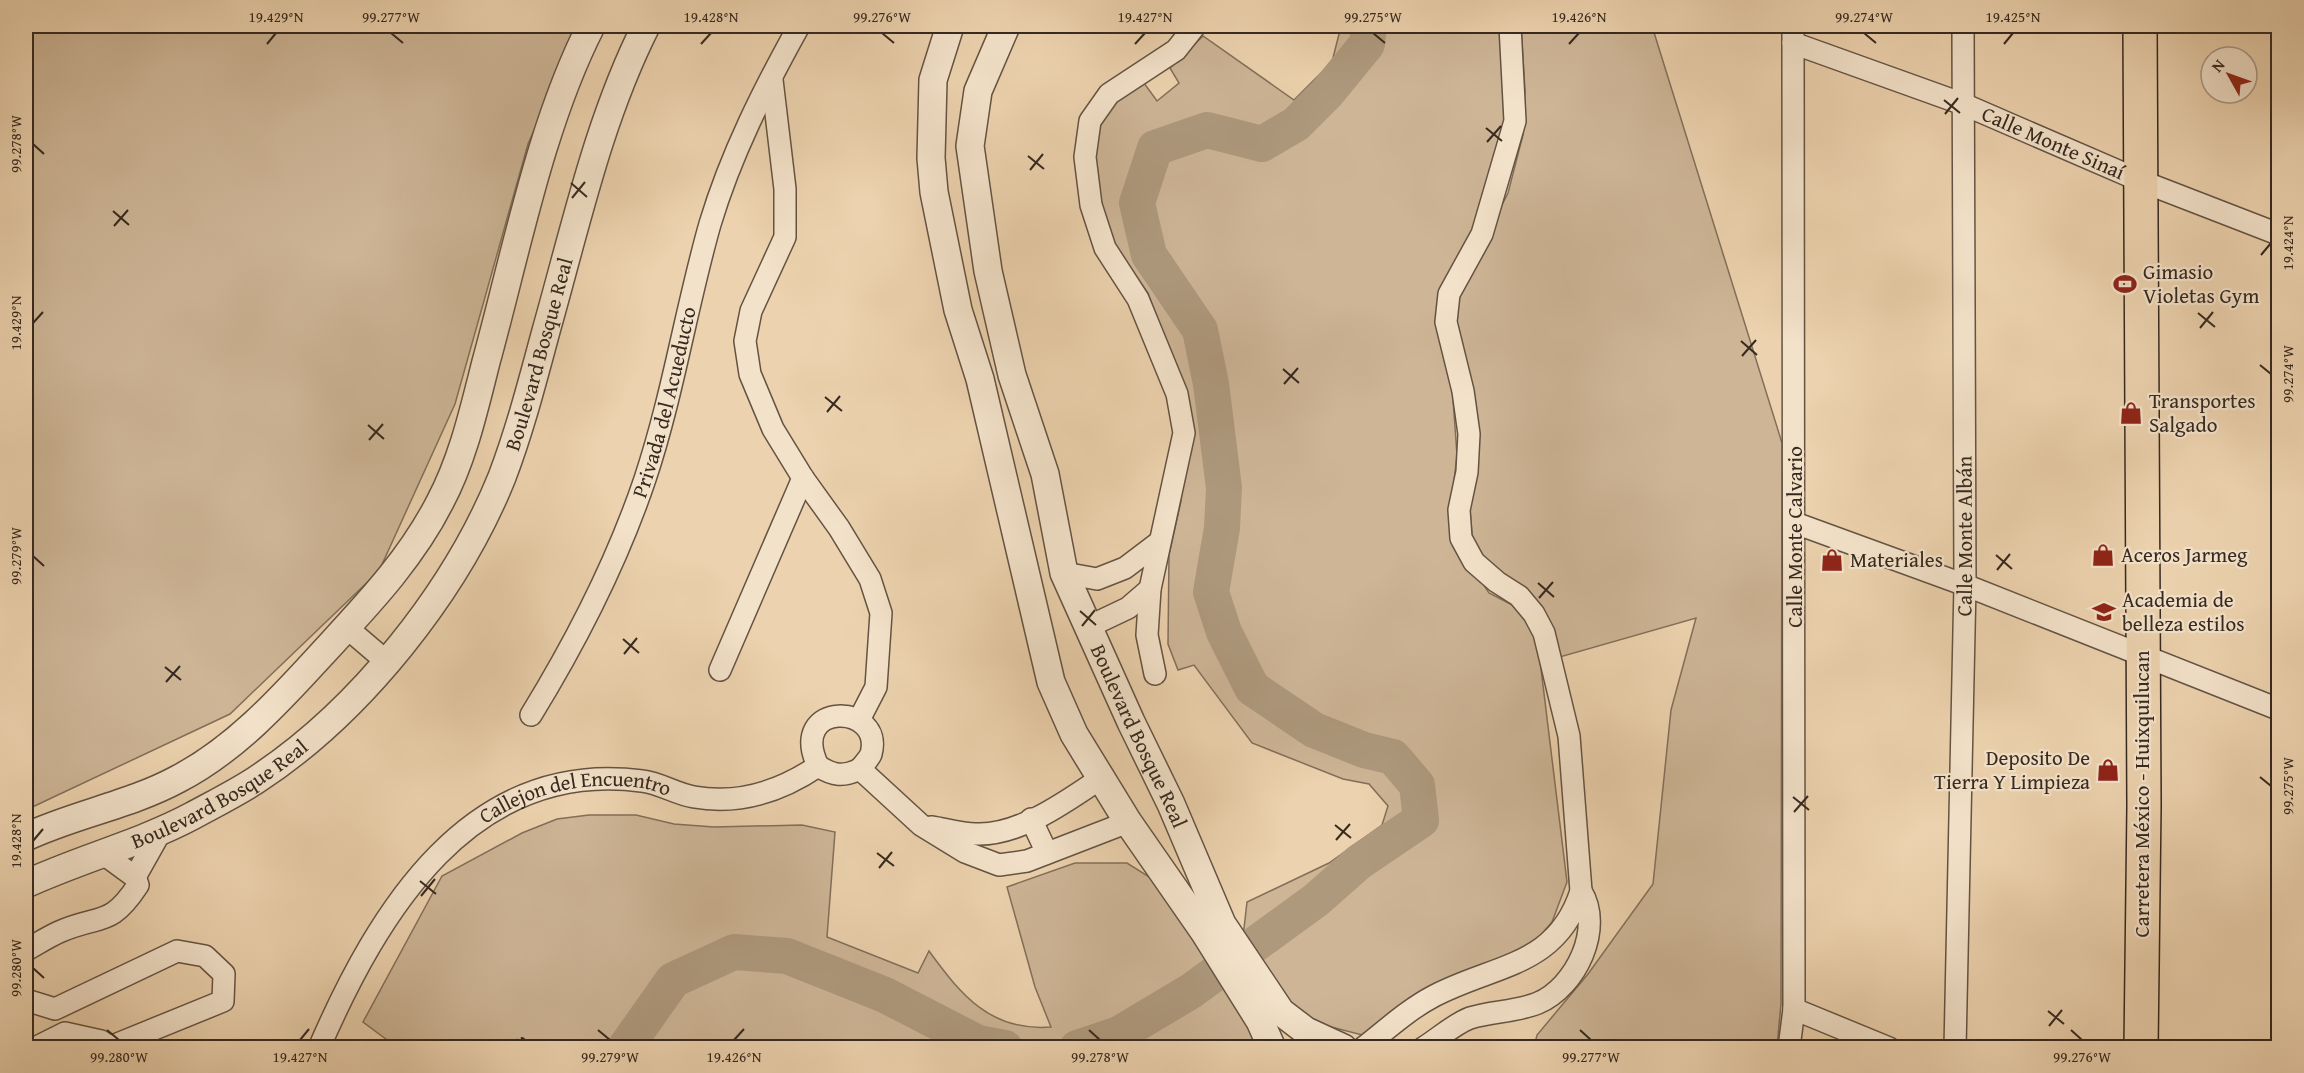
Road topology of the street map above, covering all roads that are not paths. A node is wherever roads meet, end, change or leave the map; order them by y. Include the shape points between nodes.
1 (591, 26) edge
2 (646, 26) edge
3 (799, 26) edge
4 (950, 26) edge
5 (1006, 26) edge
6 (1195, 26) edge
7 (1510, 26) edge
8 (1963, 26) edge
9 (2140, 26) edge
10 (1793, 34) edge
11 (772, 80) junction
12 (1963, 104) junction
13 (2141, 181) junction
14 (2278, 234) edge
15 (1012, 375) junction
16 (980, 379) junction
17 (803, 478) junction
18 (1795, 523) junction
19 (1158, 543) junction
20 (1064, 573) junction
21 (1965, 585) junction
22 (1150, 589) junction
23 (346, 627) junction
24 (1088, 627) junction
25 (2143, 655) junction
26 (387, 662) junction
27 (720, 670) dead end
28 (1155, 674) dead end
29 (2278, 709) edge
30 (531, 715) dead end
31 (859, 720) junction
32 (818, 766) junction
33 (860, 769) junction
34 (1101, 778) junction
35 (1031, 819) junction
36 (1128, 822) junction
37 (921, 825) junction
38 (162, 829) junction
39 (26, 837) edge
40 (1047, 853) junction
41 (105, 855) junction
42 (135, 876) junction
43 (26, 884) edge
44 (1581, 891) junction
45 (1213, 928) junction
46 (26, 950) edge
47 (1453, 986) junction
48 (26, 999) edge
49 (1794, 1009) junction
50 (1270, 1017) junction
51 (1470, 1018) junction
52 (35, 1047) edge
53 (318, 1047) edge
54 (1272, 1047) edge
55 (1343, 1047) edge
56 (1363, 1047) edge
57 (1423, 1047) edge
58 (1789, 1047) edge
59 (1889, 1047) edge
60 (1954, 1047) edge
61 (2141, 1047) edge

1 - 23 street, Boulevard Bosque Real via 544,143 453,474 414,546
2 - 26 street, Boulevard Bosque Real via 594,159 502,476 446,585
3 - 11 street, Privada del Acueducto
4 - 16 street, Boulevard Bosque Real via 933,80 931,158 958,310
5 - 15 street, Boulevard Bosque Real via 978,91 970,146 988,271
6 - 19 street via 1176,50 1109,94 1090,121 1084,157 1091,205 1105,248 1138,299 1177,394 1184,433
7 - 44 street via 1515,121 1482,234 1449,294 1446,322 1469,434 1460,510 1461,538 1474,562 1519,596 1544,633 1569,736
8 - 12 street, Calle Monte Albán
9 - 13 main road, Carretera México - Huixquilucan
10 - 12 street, Calle Monte Sinaí
10 - 18 street, Calle Monte Calvario
11 - 17 street via 785,189 785,237 751,311 745,341 750,374 772,429
11 - 30 street, Privada del Acueducto via 736,148 710,224 673,384 645,480 576,641
12 - 13 street, Calle Monte Sinaí
12 - 21 street, Calle Monte Albán
13 - 14 street, Calle Monte Sinaí
13 - 25 main road, Carretera México - Huixquilucan
15 - 16 street
15 - 20 street, Boulevard Bosque Real via 1045,474
16 - 34 street, Boulevard Bosque Real via 1051,682 1074,734
17 - 27 street
17 - 31 street via 870,579 881,613 876,687
18 - 21 street
18 - 49 street, Calle Monte Calvario
19 - 20 street via 1125,568 1097,579
19 - 22 street
20 - 24 street, Boulevard Bosque Real
21 - 25 street
21 - 60 street, Calle Monte Albán
22 - 24 street via 1128,608
22 - 28 street via 1147,635
23 - 26 street
23 - 39 street, Boulevard Bosque Real via 280,700 232,743 179,779 106,810
24 - 45 street, Boulevard Bosque Real via 1171,804
25 - 29 street
25 - 61 main road, Carretera México - Huixquilucan
26 - 38 street, Boulevard Bosque Real via 315,735 257,780
31 - 32 street via 842,714 825,719 813,732 810,750
31 - 33 street via 870,735 871,754
32 - 33 street via 831,774 846,776
32 - 53 street, Callejon del Encuentro via 794,783 744,799 694,797 643,781 586,778 529,792 470,824 426,865 386,918
33 - 37 street
34 - 35 street via 1052,811
34 - 36 street, Boulevard Bosque Real
35 - 37 street via 978,835
35 - 40 street
36 - 40 street
36 - 45 street, Boulevard Bosque Real
37 - 40 street via 965,852 999,865
38 - 41 street, Boulevard Bosque Real
38 - 42 street
41 - 42 street
41 - 43 street, Boulevard Bosque Real
42 - 46 street via 138,885 124,907 105,919 60,931
44 - 47 street via 1575,911 1551,943 1531,958
44 - 51 street via 1588,903 1589,928 1572,974 1539,1002
45 - 50 street, Boulevard Bosque Real
47 - 51 street via 1466,994 1472,1006
47 - 56 street
48 - 52 street via 56,1009 177,951 205,956 224,974 224,1001 110,1047 101,1041 65,1033
49 - 58 street, Calle Monte Calvario
49 - 59 street
50 - 54 street, Boulevard Bosque Real
50 - 55 street, Boulevard Bosque Real
51 - 57 street

